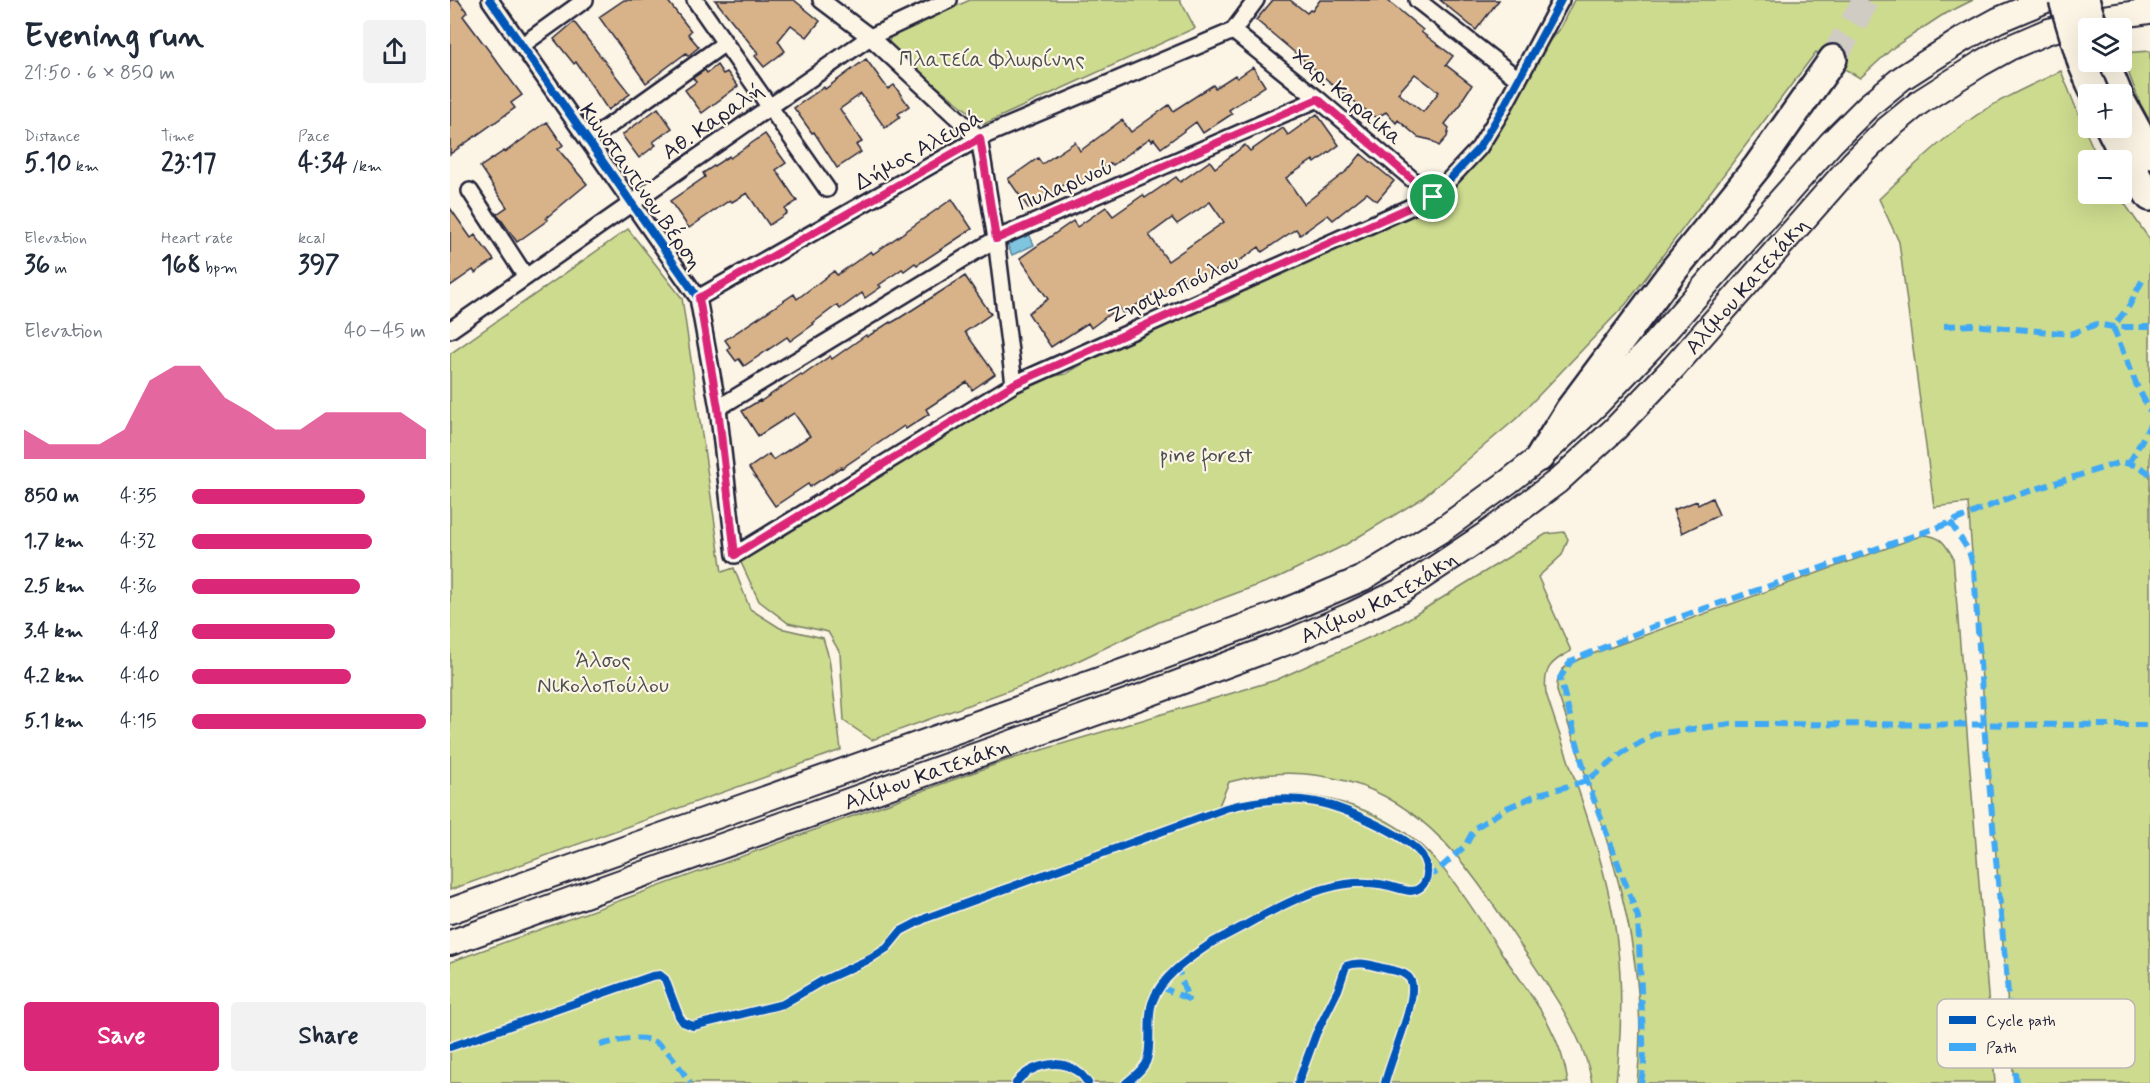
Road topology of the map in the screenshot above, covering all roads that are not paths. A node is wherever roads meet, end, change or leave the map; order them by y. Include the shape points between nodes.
1 (489, 0) edge
2 (585, 0) edge
3 (695, 0) edge
4 (821, 0) edge
5 (949, 0) edge
6 (1256, 0) edge
7 (1417, 0) edge
8 (1561, 0) edge
9 (2046, 0) edge
10 (2063, 0) edge
11 (2085, 0) edge
12 (2150, 11) edge
13 (2091, 18) edge
14 (1233, 31) junction
15 (870, 38) junction
16 (725, 43) junction
17 (521, 46) junction
18 (1833, 59) tunnel mouth
19 (1518, 79) junction
20 (2091, 84) edge
21 (1318, 99) junction
22 (770, 106) junction
23 (2132, 128) edge
24 (980, 138) junction
25 (2122, 138) edge
26 (588, 141) junction
27 (2150, 154) edge
28 (826, 189) dead end
29 (470, 191) dead end
30 (1433, 197) junction
31 (2150, 197) edge
32 (632, 204) junction
33 (996, 239) junction
34 (526, 278) junction
35 (699, 298) junction
36 (450, 330) edge
37 (1014, 384) junction
38 (718, 408) junction
39 (1540, 457) junction
40 (735, 555) joint
41 (450, 911) edge
42 (450, 943) edge

1 - 17 street, Κωνσταντίνου Βέρση
2 - 17 street
3 - 16 street
4 - 15 street
5 - 15 street, Αθ. Καραλή
6 - 14 street
7 - 19 street
8 - 19 street, Ζησιμοπούλου
9 - 39 main road, Αλίμου Κατεχάκη via 1963,39 1902,78 1869,105 1831,142 1629,371
10 - 20 highway, bridge
11 - 13 highway, bridge
12 - 42 main road, Αλίμου Κατεχάκη via 2082,21 2046,32 1980,64 1920,102 1853,163 1615,429 1558,481 1401,591 1302,636 1143,696
14 - 21 street, Χαρ. Καραικα
14 - 24 street, Δήμος Αλευρά
15 - 22 street, Αθ. Καραλή
15 - 24 street
16 - 22 street
16 - 26 street, Κωνσταντίνου Βέρση
17 - 26 street, Κωνσταντίνου Βέρση
18 - 39 highway via 1757,167 1569,410
19 - 30 street, Ζησιμοπούλου via 1479,148
21 - 30 street, Χαρ. Καραικα
21 - 33 street, Πυλαρινού
22 - 28 street
22 - 32 street, Αθ. Καραλή
23 - 27 highway
24 - 33 street
24 - 35 street, Δήμος Αλευρά
25 - 31 highway via 2124,156
26 - 32 street, Κωνσταντίνου Βέρση
29 - 34 street
30 - 37 street, Ζησιμοπούλου
32 - 34 street, Αθ. Καραλή
32 - 35 street, Κωνσταντίνου Βέρση
33 - 37 street
33 - 38 street, Πυλαρινού
34 - 36 street, Αθ. Καραλή
35 - 38 street, Κωνσταντίνου Βέρση
37 - 40 street, Ζησιμοπούλου
38 - 40 street, Κωνσταντίνου Βέρση
39 - 41 main road, Αλίμου Κατεχάκη via 1443,529 1363,578 1283,612

